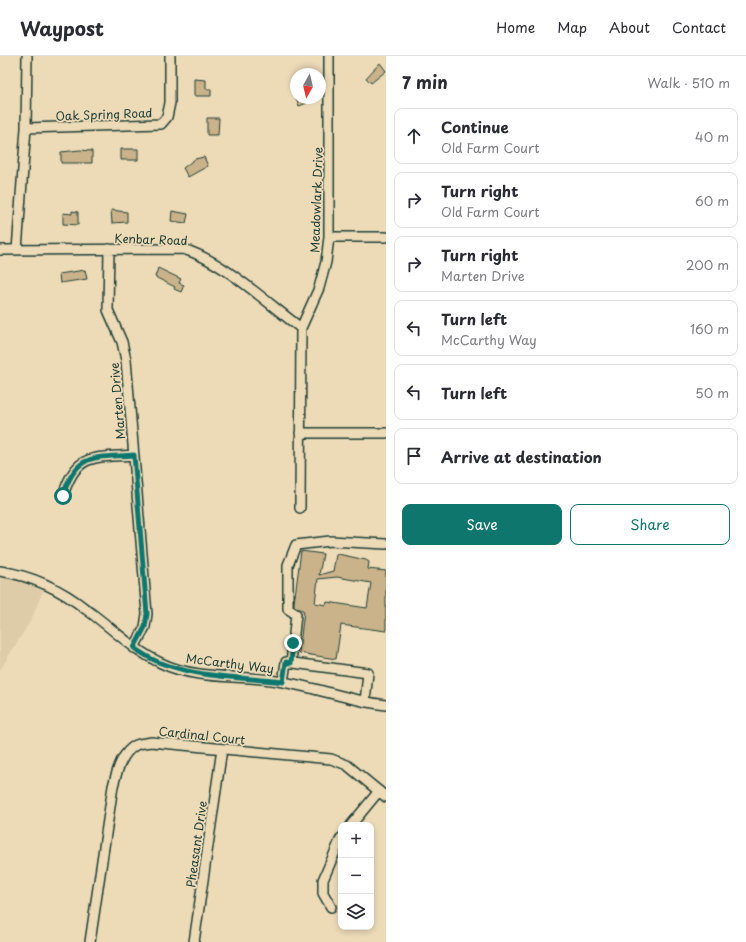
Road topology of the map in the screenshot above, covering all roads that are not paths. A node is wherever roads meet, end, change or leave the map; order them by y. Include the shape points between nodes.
1 (27, 56) edge
2 (170, 56) edge
3 (329, 56) edge
4 (26, 128) junction
5 (329, 237) junction
6 (386, 237) edge
7 (109, 249) junction
8 (0, 250) edge
9 (17, 250) junction
10 (301, 328) junction
11 (300, 433) junction
12 (386, 433) edge
13 (134, 455) junction
14 (63, 496) dead end
15 (300, 508) dead end
16 (386, 544) edge
17 (0, 571) edge
18 (134, 648) junction
19 (291, 663) junction
20 (283, 682) junction
21 (365, 702) junction
22 (386, 705) edge
23 (222, 749) junction
24 (383, 794) edge
25 (354, 822) edge
26 (338, 845) edge
27 (330, 907) dead end
28 (90, 942) edge
29 (194, 942) edge

1 - 4 street
2 - 4 street, Oak Spring Road via 170,103 167,117 161,124
3 - 5 street, Meadowlark Drive
4 - 9 street
5 - 6 street
5 - 10 street, Meadowlark Drive via 319,288
7 - 9 street, Kenbar Road
7 - 10 street, Kenbar Road via 182,250 198,254 215,263
7 - 13 street, Marten Drive via 108,310 122,342 126,360
8 - 9 street, Kenbar Road
10 - 11 street, Meadowlark Drive
11 - 12 street
11 - 15 street, Meadowlark Drive
13 - 14 street via 92,458 80,464 71,474
13 - 18 street, Marten Drive via 147,614 145,627
16 - 19 street via 330,541 296,545 288,565 288,609 296,614
17 - 18 street, McCarthy Way via 33,579 65,594
18 - 20 street, McCarthy Way via 162,664 181,670
19 - 20 street via 286,662
19 - 21 street via 368,673
20 - 21 street, McCarthy Way
21 - 22 street, McCarthy Way
23 - 24 street, Cardinal Court via 331,759 347,765
23 - 28 street, Cardinal Court via 151,742 136,745 124,755 113,786
23 - 29 street, Pheasant Drive
24 - 25 street
26 - 27 street via 323,880 322,893

